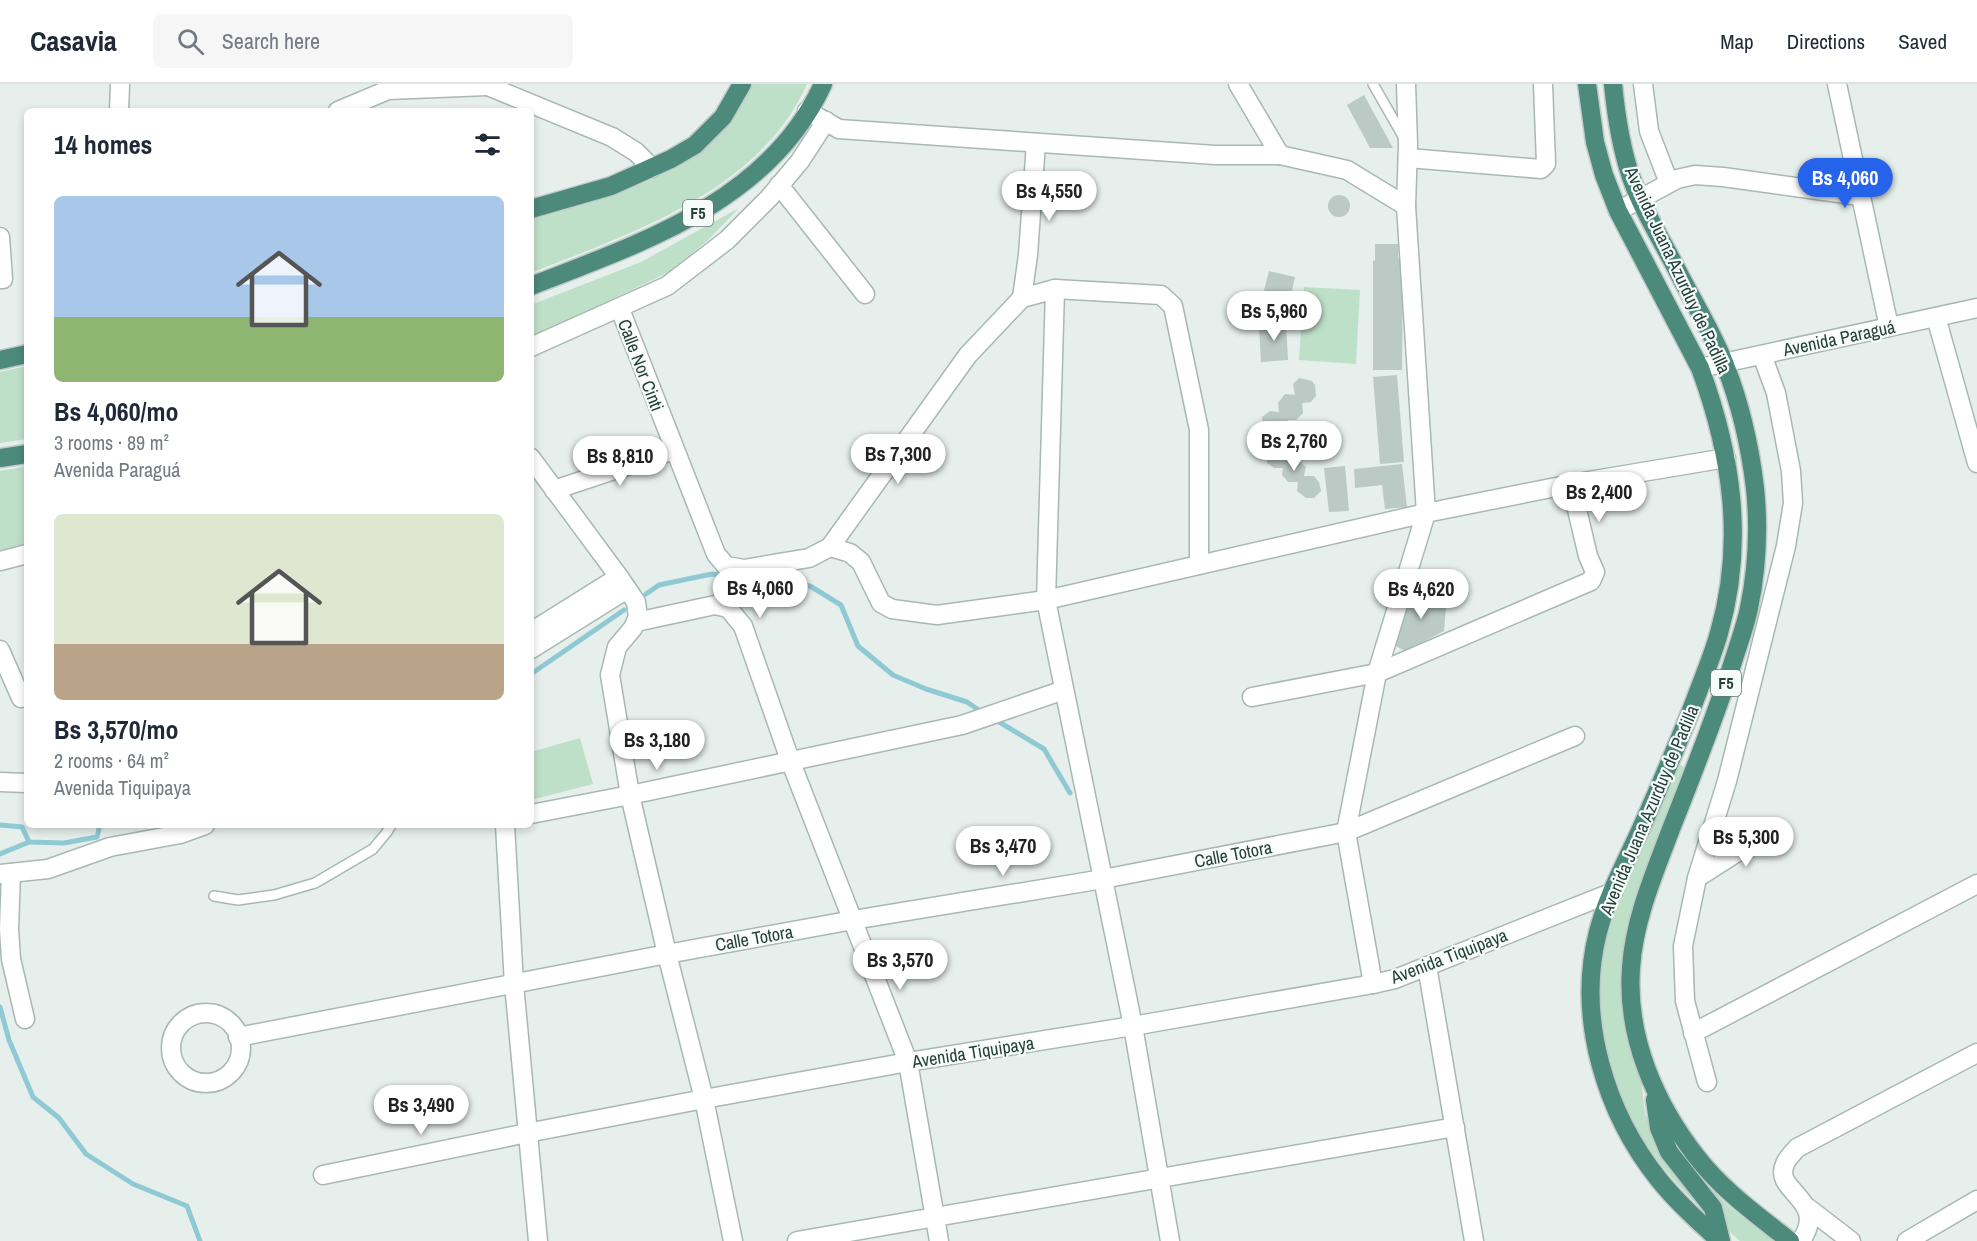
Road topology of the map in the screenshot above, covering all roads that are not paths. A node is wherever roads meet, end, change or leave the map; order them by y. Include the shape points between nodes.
1 (120, 84) edge
2 (742, 84) edge
3 (823, 84) edge
4 (1238, 84) edge
5 (1373, 84) edge
6 (1406, 84) edge
7 (1543, 84) edge
8 (1587, 84) edge
9 (1613, 84) edge
10 (1643, 84) edge
11 (1837, 84) edge
12 (485, 85) edge
13 (119, 108) edge
14 (345, 108) edge
15 (807, 111) junction
16 (826, 121) junction
17 (1036, 143) junction
18 (1408, 152) junction
19 (1280, 155) junction
20 (652, 168) junction
21 (1669, 183) junction
22 (779, 185) junction
23 (1860, 196) junction
24 (1641, 199) junction
25 (1406, 206) junction
26 (534, 208) edge
27 (1618, 212) junction
28 (0, 237) edge
29 (0, 279) edge
30 (534, 285) edge
31 (1054, 289) junction
32 (865, 294) dead end
33 (1022, 298) junction
34 (1977, 308) edge
35 (620, 309) junction
36 (1936, 317) junction
37 (1889, 327) junction
38 (534, 345) edge
39 (24, 355) edge
40 (1761, 355) junction
41 (0, 360) edge
42 (1724, 363) junction
43 (1700, 368) junction
44 (674, 450) junction
45 (24, 454) edge
46 (0, 458) edge
47 (1726, 458) junction
48 (534, 462) edge
49 (1977, 463) edge
50 (1571, 483) junction
51 (554, 490) junction
52 (1426, 513) junction
53 (830, 547) junction
54 (24, 555) edge
55 (0, 561) edge
56 (1199, 565) junction
57 (623, 583) junction
58 (1046, 600) junction
59 (636, 622) junction
60 (534, 630) edge
61 (534, 648) edge
62 (0, 650) edge
63 (1377, 673) junction
64 (1064, 690) junction
65 (1252, 697) dead end
66 (21, 698) dead end
67 (1575, 736) dead end
68 (790, 760) junction
69 (0, 782) edge
70 (24, 783) edge
71 (630, 795) junction
72 (534, 813) edge
73 (197, 828) edge
74 (389, 828) edge
75 (505, 828) edge
76 (1775, 828) dead end
77 (1346, 832) junction
78 (5, 873) edge
79 (1697, 878) junction
80 (1103, 879) junction
81 (1977, 884) edge
82 (1613, 892) junction
83 (214, 896) dead end
84 (853, 920) junction
85 (667, 954) junction
86 (1427, 966) junction
87 (514, 984) junction
88 (1373, 984) junction
89 (25, 1019) dead end
90 (1133, 1026) junction
91 (1693, 1033) junction
92 (238, 1037) dead end
93 (1977, 1053) edge
94 (908, 1062) junction
95 (1707, 1082) dead end
96 (1654, 1087) junction
97 (704, 1099) junction
98 (1455, 1127) junction
99 (527, 1133) junction
100 (323, 1175) dead end
101 (1159, 1178) junction
102 (1977, 1200) edge
103 (1808, 1208) junction
104 (934, 1217) junction
105 (538, 1241) edge
106 (733, 1241) edge
107 (797, 1241) edge
108 (939, 1241) edge
109 (1170, 1241) edge
110 (1474, 1241) edge
111 (1721, 1241) edge
112 (1790, 1241) edge
113 (1801, 1241) edge
114 (1851, 1241) edge
115 (1907, 1241) edge

1 - 13 street
2 - 20 highway via 723,117 695,145
3 - 15 highway, F5
4 - 19 street
5 - 18 lane
6 - 18 street
7 - 18 street via 1546,164 1541,169
8 - 27 highway, Avenida Juana Azurduy de Padilla / F5 via 1595,142
9 - 24 highway, Avenida Juana Azurduy de Padilla / F5 via 1624,149
10 - 21 street via 1649,131
11 - 23 street
12 - 14 street via 388,90
12 - 20 street via 612,137
15 - 16 street
15 - 30 highway, F5 via 792,137 754,176 710,207 636,245
16 - 17 street via 839,129
16 - 22 street
17 - 19 street via 1215,155
17 - 33 street
18 - 25 street
19 - 25 street via 1347,170
20 - 26 highway via 611,186
21 - 23 street via 1695,175 1714,176
21 - 24 street
22 - 32 street
22 - 35 street via 726,240 666,286
23 - 37 street
24 - 27 street
24 - 42 highway, Avenida Juana Azurduy de Padilla / F5
25 - 52 street
27 - 43 highway, Avenida Juana Azurduy de Padilla / F5
28 - 29 street
31 - 33 street
31 - 56 street via 1161,295 1173,306 1199,430
31 - 58 street
33 - 53 street via 968,356
34 - 36 street, Avenida Paraguá
35 - 38 street
35 - 44 street, Calle Nor Cinti
36 - 37 street, Avenida Paraguá
36 - 49 street
37 - 40 street, Avenida Paraguá
39 - 41 highway
40 - 42 street, Avenida Paraguá
40 - 79 street via 1776,393 1793,503 1786,546 1727,781
42 - 43 street, Avenida Paraguá
42 - 96 highway, Avenida Juana Azurduy de Padilla / F5 via 1747,441 1755,488 1754,576 1749,609 1714,720 1648,889 1636,934 1631,993 1640,1048
43 - 47 highway, Avenida Juana Azurduy de Padilla / F5
44 - 51 street
44 - 53 street, Calle Nor Cinti via 716,554 726,566 744,569 809,558
45 - 46 highway
47 - 50 street
47 - 82 highway, Avenida Juana Azurduy de Padilla / F5 via 1733,512 1733,561 1719,632 1682,732
48 - 51 street
50 - 52 street
50 - 63 street via 1595,572 1591,581
51 - 57 street
52 - 56 street
52 - 63 street
53 - 58 street via 850,553 861,562 881,603 892,609 937,615
54 - 55 street
56 - 58 street
57 - 59 street via 636,602
57 - 60 street
57 - 61 street
58 - 64 street
59 - 68 street via 715,604 728,608 743,626
59 - 71 street via 617,647 610,675
62 - 66 street
63 - 65 street
63 - 77 street
64 - 68 street via 962,725
64 - 80 street
67 - 77 street, Calle Totora
68 - 71 street
68 - 84 street
69 - 70 street
71 - 72 street
71 - 85 street
73 - 78 street via 110,847 48,869
74 - 83 lane via 373,849 315,883 238,900
75 - 87 street
76 - 79 street
77 - 80 street, Calle Totora
77 - 88 street
78 - 89 street via 11,959
79 - 91 street via 1683,946 1685,1001
80 - 84 street, Calle Totora
80 - 90 street
81 - 91 street
82 - 86 street, Avenida Tiquipaya
82 - 111 highway, Avenida Juana Azurduy de Padilla / F5 via 1598,932 1592,968 1592,1013 1604,1078 1621,1120 1643,1158 1685,1209
84 - 85 street, Calle Totora
84 - 94 street
85 - 87 street, Calle Totora
85 - 97 street
86 - 88 street, Avenida Tiquipaya
86 - 98 street
87 - 92 street, Calle Totora
87 - 99 street
88 - 90 street, Avenida Tiquipaya
90 - 94 street, Avenida Tiquipaya
90 - 101 street
91 - 95 street
93 - 103 street via 1797,1148 1784,1165 1784,1178
94 - 97 street, Avenida Tiquipaya
94 - 104 street
96 - 111 highway via 1659,1128 1668,1152 1713,1208
96 - 112 highway, Avenida Juana Azurduy de Padilla / F5 via 1697,1158 1734,1196
97 - 99 street, Avenida Tiquipaya
97 - 106 street
98 - 101 street
98 - 110 street
99 - 100 street, Avenida Tiquipaya
99 - 105 street
101 - 104 street
101 - 109 street
102 - 115 street
103 - 113 street via 1807,1232
103 - 114 street
104 - 107 street
104 - 108 street

